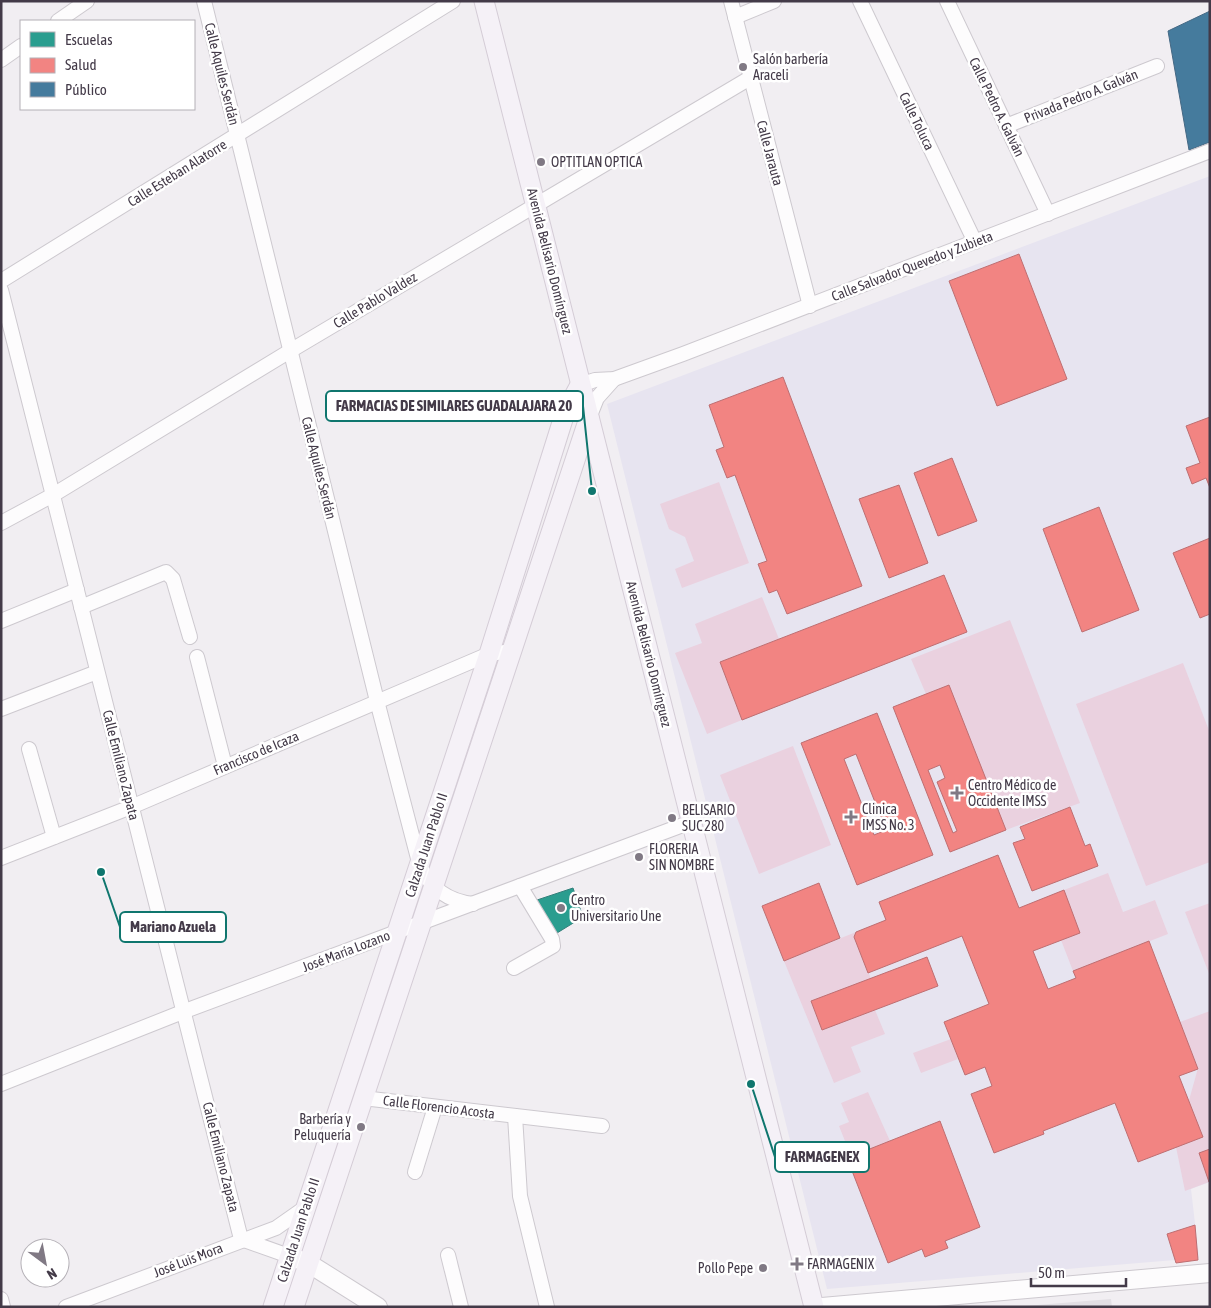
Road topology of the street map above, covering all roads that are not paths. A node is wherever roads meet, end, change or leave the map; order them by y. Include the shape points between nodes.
1 (87, 1) edge
2 (204, 1) edge
3 (454, 1) edge
4 (484, 1) edge
5 (731, 1) edge
6 (774, 1) edge
7 (860, 1) edge
8 (947, 1) edge
9 (735, 17) junction
10 (59, 20) edge
11 (20, 47) edge
12 (1, 60) edge
13 (1157, 66) dead end
14 (750, 78) junction
15 (1006, 126) junction
16 (237, 136) junction
17 (1210, 151) edge
18 (535, 204) junction
19 (1048, 214) junction
20 (975, 242) junction
21 (1, 281) edge
22 (1, 290) edge
23 (810, 306) junction
24 (290, 351) junction
25 (614, 379) junction
26 (580, 385) junction
27 (589, 418) junction
28 (53, 496) junction
29 (1, 523) edge
30 (77, 590) junction
31 (81, 607) junction
32 (1, 621) edge
33 (190, 637) dead end
34 (512, 651) junction
35 (490, 654) junction
36 (197, 657) dead end
37 (97, 672) junction
38 (376, 701) junction
39 (1, 709) edge
40 (29, 749) dead end
41 (225, 766) junction
42 (131, 807) junction
43 (691, 822) junction
44 (54, 837) junction
45 (1, 858) edge
46 (420, 866) junction
47 (520, 886) junction
48 (433, 887) junction
49 (473, 904) junction
50 (421, 923) junction
51 (397, 932) junction
52 (514, 968) dead end
53 (185, 1011) junction
54 (1, 1084) edge
55 (363, 1098) junction
56 (435, 1107) junction
57 (515, 1116) junction
58 (602, 1126) dead end
59 (415, 1172) dead end
60 (306, 1207) junction
61 (241, 1240) junction
62 (289, 1256) junction
63 (448, 1256) dead end
64 (308, 1263) junction
65 (1210, 1273) edge
66 (1, 1299) edge
67 (3, 1307) edge
68 (66, 1307) edge
69 (273, 1307) edge
70 (294, 1307) edge
71 (378, 1307) edge
72 (462, 1307) edge
73 (547, 1307) edge
74 (814, 1307) edge
75 (822, 1307) edge

1 - 10 street
2 - 16 street, Calle Aquiles Serdán
3 - 16 street, Calle Esteban Alatorre
4 - 18 main road, Avenida Belisario Domínguez
5 - 9 street, Calle Jarauta
6 - 9 street
7 - 20 street, Calle Toluca
8 - 15 street, Calle Pedro A. Galván
9 - 14 street, Calle Jarauta
11 - 12 street
13 - 15 street, Privada Pedro A. Galván
14 - 18 street, Calle Pablo Valdez
14 - 23 street, Calle Jarauta
15 - 19 street, Calle Pedro A. Galván
16 - 21 street, Calle Esteban Alatorre
16 - 24 street, Calle Aquiles Serdán
17 - 19 street, Calle Salvador Quevedo y Zubieta
18 - 24 street, Calle Pablo Valdez
18 - 26 main road, Avenida Belisario Domínguez
19 - 20 street, Calle Salvador Quevedo y Zubieta
20 - 23 street, Calle Salvador Quevedo y Zubieta
22 - 28 street, Calle Emiliano Zapata
23 - 25 street, Calle Salvador Quevedo y Zubieta
24 - 28 street, Calle Pablo Valdez
24 - 38 street, Calle Aquiles Serdán
25 - 26 street, Calle Salvador Quevedo y Zubieta
25 - 27 street, Calle Salvador Quevedo y Zubieta via 597,398
26 - 27 main road, Avenida Belisario Domínguez
26 - 35 main road, Calzada Juan Pablo II via 565,412
27 - 34 main road, Calzada Juan Pablo II
27 - 43 main road, Avenida Belisario Domínguez
28 - 29 street, Calle Pablo Valdez
28 - 30 street, Calle Emiliano Zapata
30 - 31 street, Calle Emiliano Zapata
30 - 32 street
31 - 33 street via 166,572 173,579
31 - 37 street, Calle Emiliano Zapata
34 - 35 street, Francisco de Icaza
34 - 48 main road, Calzada Juan Pablo II
35 - 38 street, Francisco de Icaza
35 - 46 main road, Calzada Juan Pablo II
36 - 41 street
37 - 39 street
37 - 42 street, Calle Emiliano Zapata
38 - 41 street, Francisco de Icaza
38 - 46 street, Calle Aquiles Serdán
40 - 44 street
41 - 42 street, Francisco de Icaza
42 - 44 street, Francisco de Icaza
42 - 53 street, Calle Emiliano Zapata
43 - 47 street, José María Lozano
43 - 74 main road, Avenida Belisario Domínguez
44 - 45 street, Francisco de Icaza
46 - 48 street, Calle Aquiles Serdán
46 - 51 main road, Calzada Juan Pablo II
47 - 49 street, José María Lozano
47 - 52 street via 553,946
48 - 49 street, Calle Aquiles Serdán via 451,899
48 - 50 main road, Calzada Juan Pablo II
49 - 50 street, José María Lozano
50 - 51 street, José María Lozano
50 - 55 main road, Calzada Juan Pablo II
51 - 53 street, José María Lozano
51 - 60 main road, Calzada Juan Pablo II
53 - 54 street, José María Lozano
53 - 61 street, Calle Emiliano Zapata
55 - 56 street, Calle Florencio Acosta
55 - 64 main road, Calzada Juan Pablo II
56 - 57 street, Calle Florencio Acosta
56 - 59 street
57 - 58 street, Calle Florencio Acosta
57 - 73 street via 520,1196
60 - 61 street, José Luis Mora via 276,1228
60 - 62 main road, Calzada Juan Pablo II
61 - 62 street
61 - 68 street, José Luis Mora
62 - 64 street
62 - 69 main road, Calzada Juan Pablo II
63 - 72 street
64 - 70 main road, Calzada Juan Pablo II
64 - 71 street
65 - 75 street
66 - 67 street

